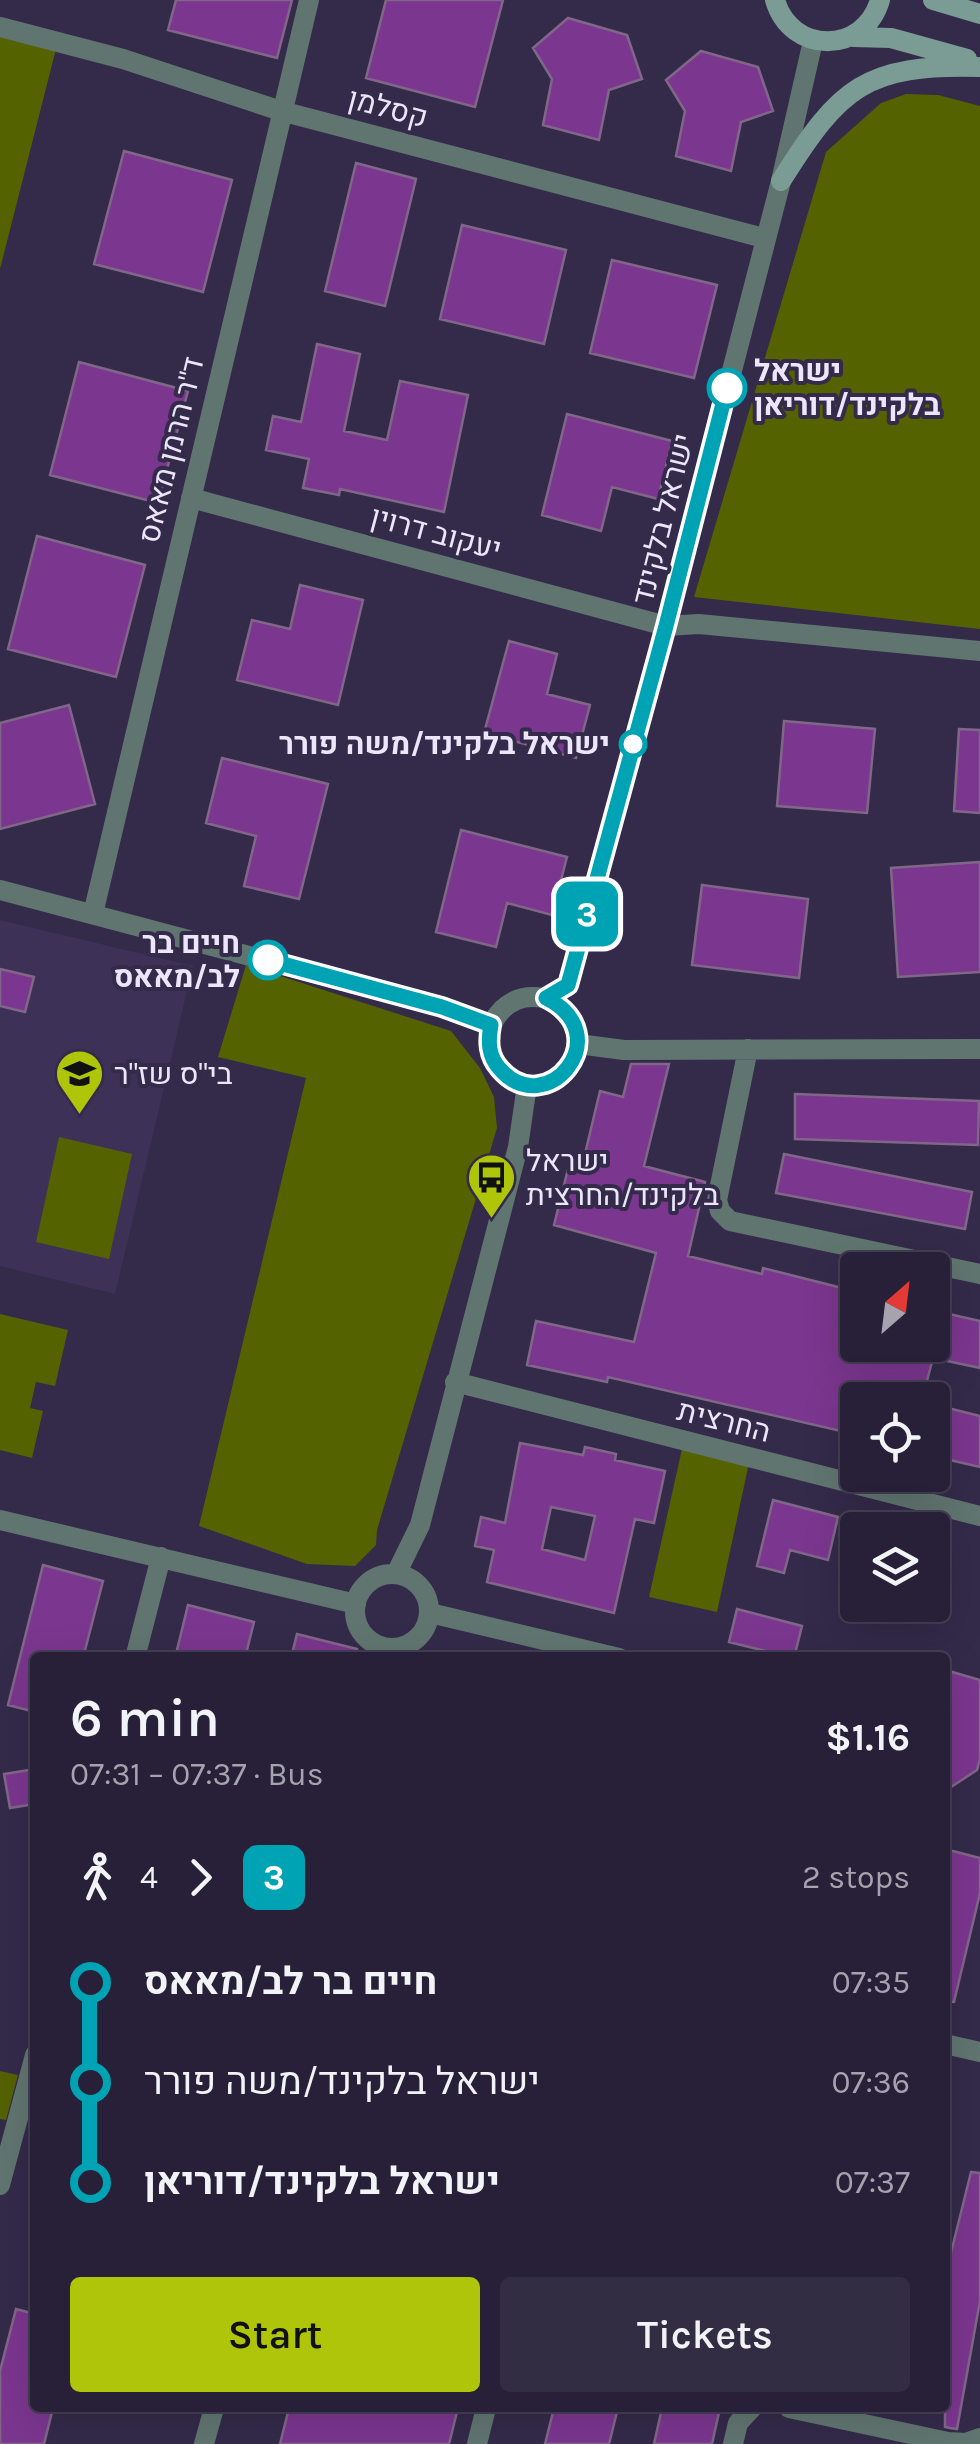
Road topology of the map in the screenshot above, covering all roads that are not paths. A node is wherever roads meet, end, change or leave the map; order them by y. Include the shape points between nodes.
1 (309, 0) edge
2 (760, 0) edge
3 (880, 0) edge
4 (933, 0) edge
5 (778, 8) edge
6 (980, 14) edge
7 (0, 28) edge
8 (852, 37) junction
9 (813, 41) junction
10 (980, 65) edge
11 (281, 111) junction
12 (781, 181) junction
13 (764, 238) junction
14 (190, 498) junction
15 (666, 626) junction
16 (980, 651) edge
17 (0, 890) edge
18 (93, 914) junction
19 (546, 998) junction
20 (491, 1025) junction
21 (578, 1044) junction
22 (980, 1048) edge
23 (748, 1049) junction
24 (527, 1085) junction
25 (980, 1274) edge
26 (455, 1382) junction
27 (980, 1516) edge
28 (0, 1520) edge
29 (161, 1557) junction
30 (396, 1574) junction
31 (356, 1604) junction
32 (430, 1613) junction
33 (137, 1652) edge
34 (386, 1652) edge
35 (390, 1652) edge
36 (593, 1652) edge
37 (950, 2045) edge
38 (980, 2052) edge
39 (30, 2074) edge
40 (0, 2185) edge
41 (213, 2412) edge
42 (485, 2412) edge
43 (748, 2412) edge
44 (808, 2412) edge
45 (980, 2438) edge
46 (204, 2444) edge
47 (476, 2444) edge
48 (733, 2444) edge

1 - 11 street, ד"ר הרמן מאאס
2 - 5 street
3 - 8 street via 872,20
4 - 6 street
5 - 9 street via 798,34
7 - 11 street, קסלמן
8 - 9 street
8 - 10 street via 892,38
9 - 12 street, ישראל בלקינד
10 - 12 street via 904,70 860,85 822,120
11 - 13 street, קסלמן
11 - 14 street, ד"ר הרמן מאאס
12 - 13 street, ישראל בלקינד
13 - 15 street, ישראל בלקינד
14 - 15 street, יעקוב דרוין
14 - 18 street, ד"ר הרמן מאאס
15 - 16 street, יעקוב דרוין
15 - 19 street, ישראל בלקינד via 568,985
17 - 18 street
18 - 20 street
19 - 20 street via 508,1004
19 - 21 street via 570,1016
20 - 24 street via 495,1063
21 - 23 street
21 - 24 street via 555,1080
22 - 23 street
23 - 25 street via 718,1200 730,1221
24 - 26 street via 518,1147
26 - 27 street, החרצית
26 - 30 street via 420,1525
28 - 29 street
29 - 31 street
29 - 33 street
30 - 31 street via 374,1578
30 - 32 street via 417,1583
31 - 34 street via 358,1628
32 - 35 street via 411,1644
32 - 36 street
37 - 38 street
39 - 40 street
41 - 46 street
42 - 47 street
43 - 48 street
44 - 45 street via 948,2442

